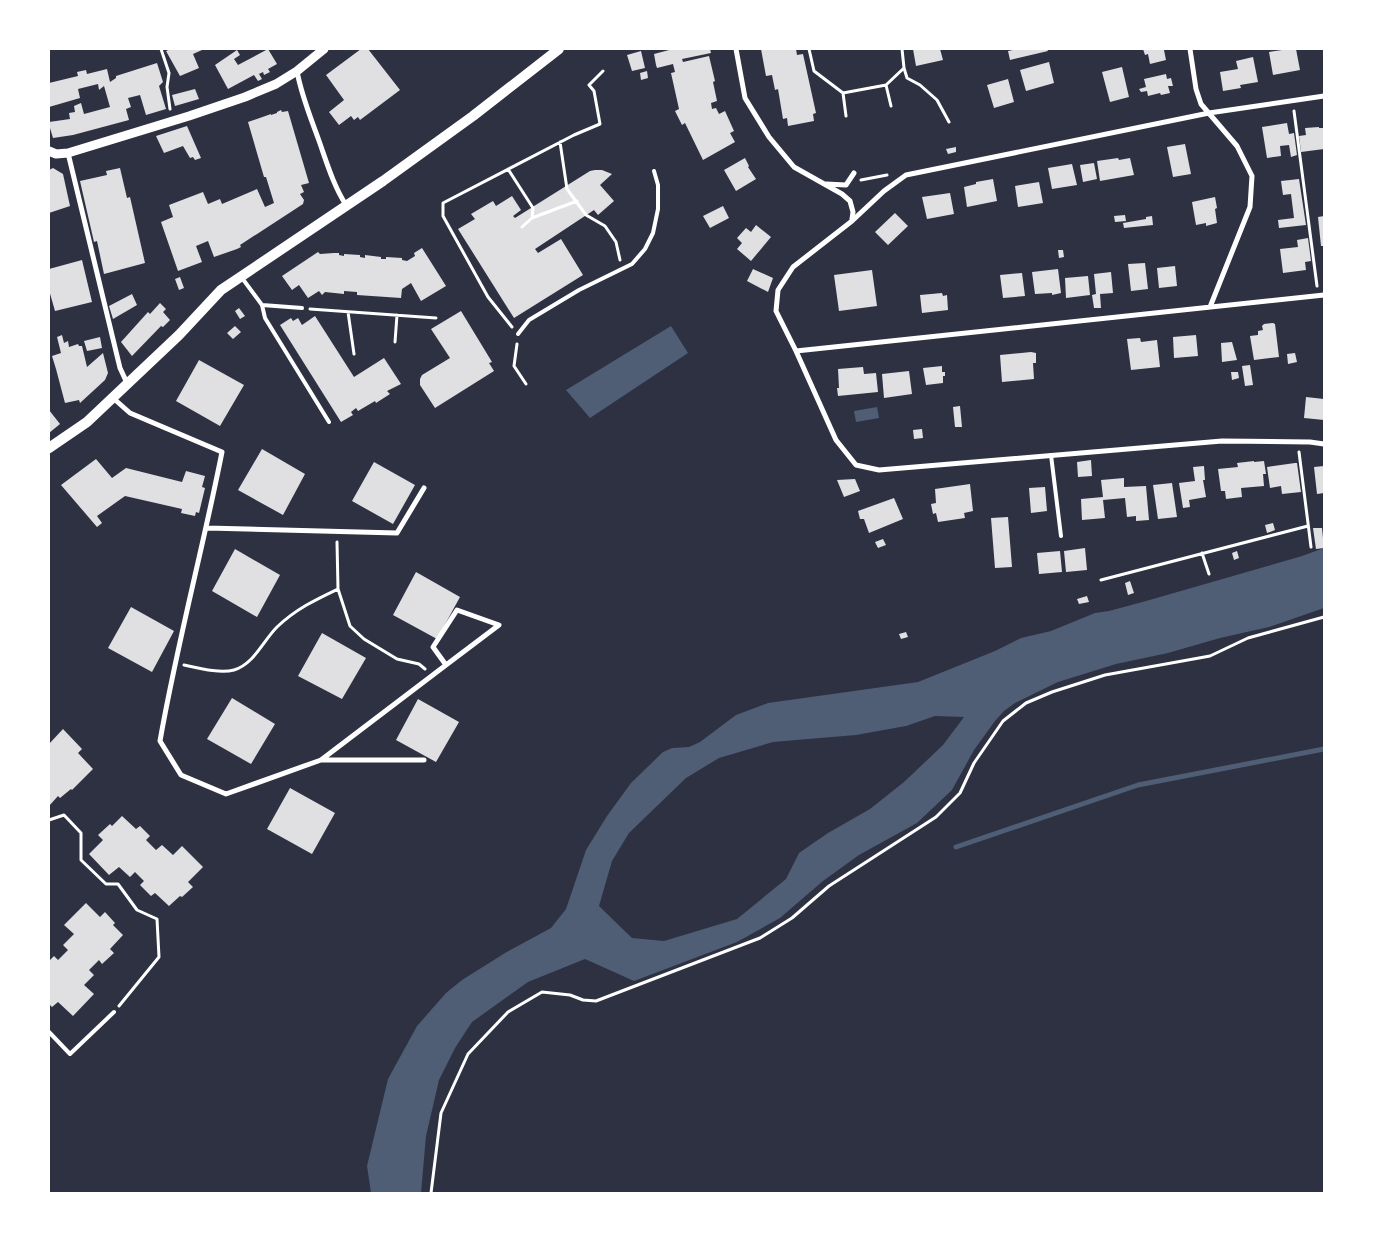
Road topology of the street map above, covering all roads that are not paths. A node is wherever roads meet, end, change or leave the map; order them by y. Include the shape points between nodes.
1 (324, 49) edge
2 (559, 49) edge
3 (736, 49) edge
4 (1190, 49) edge
5 (297, 71) junction
6 (1324, 96) edge
7 (1209, 113) junction
8 (49, 151) edge
9 (68, 153) junction
10 (654, 171) dead end
11 (854, 173) dead end
12 (823, 184) junction
13 (346, 205) junction
14 (852, 221) junction
15 (241, 276) junction
16 (1324, 295) edge
17 (262, 305) junction
18 (1210, 307) junction
19 (302, 308) road end
20 (518, 334) dead end
21 (796, 351) junction
22 (128, 383) junction
23 (113, 397) junction
24 (329, 422) dead end
25 (1324, 444) edge
26 (49, 448) edge
27 (1051, 455) junction
28 (424, 488) dead end
29 (207, 528) junction
30 (1061, 536) dead end
31 (446, 665) junction
32 (321, 760) junction
33 (424, 760) dead end
34 (114, 1012) road end
35 (49, 1032) edge

1 - 5 street
2 - 13 main road via 473,116
3 - 12 street via 745,98 769,138 794,167
4 - 7 street via 1196,90 1201,104
5 - 9 street via 246,97
5 - 13 street via 329,169
6 - 7 street
7 - 14 street via 906,175
7 - 18 street via 1237,146 1252,176 1250,207
8 - 9 street
9 - 22 street via 120,368
10 - 20 lane via 658,185 658,209 653,233 645,249 632,264 528,320
11 - 12 street via 846,185
12 - 14 street via 850,201 854,212
13 - 15 main road
14 - 21 street via 793,267 778,290 776,311
15 - 17 lane
15 - 22 main road via 221,290
16 - 18 street
17 - 19 lane
17 - 24 lane via 265,318
18 - 21 street
21 - 27 street via 836,440 856,465 879,470
22 - 23 main road
23 - 26 main road via 87,422
23 - 29 street via 130,413 222,452
25 - 27 street via 1222,441
27 - 30 lane
28 - 29 street via 397,534
29 - 32 street via 160,741 181,775 226,794
31 - 31 street via 433,647 457,610 499,625
31 - 32 street
32 - 33 street
34 - 35 lane via 70,1054

